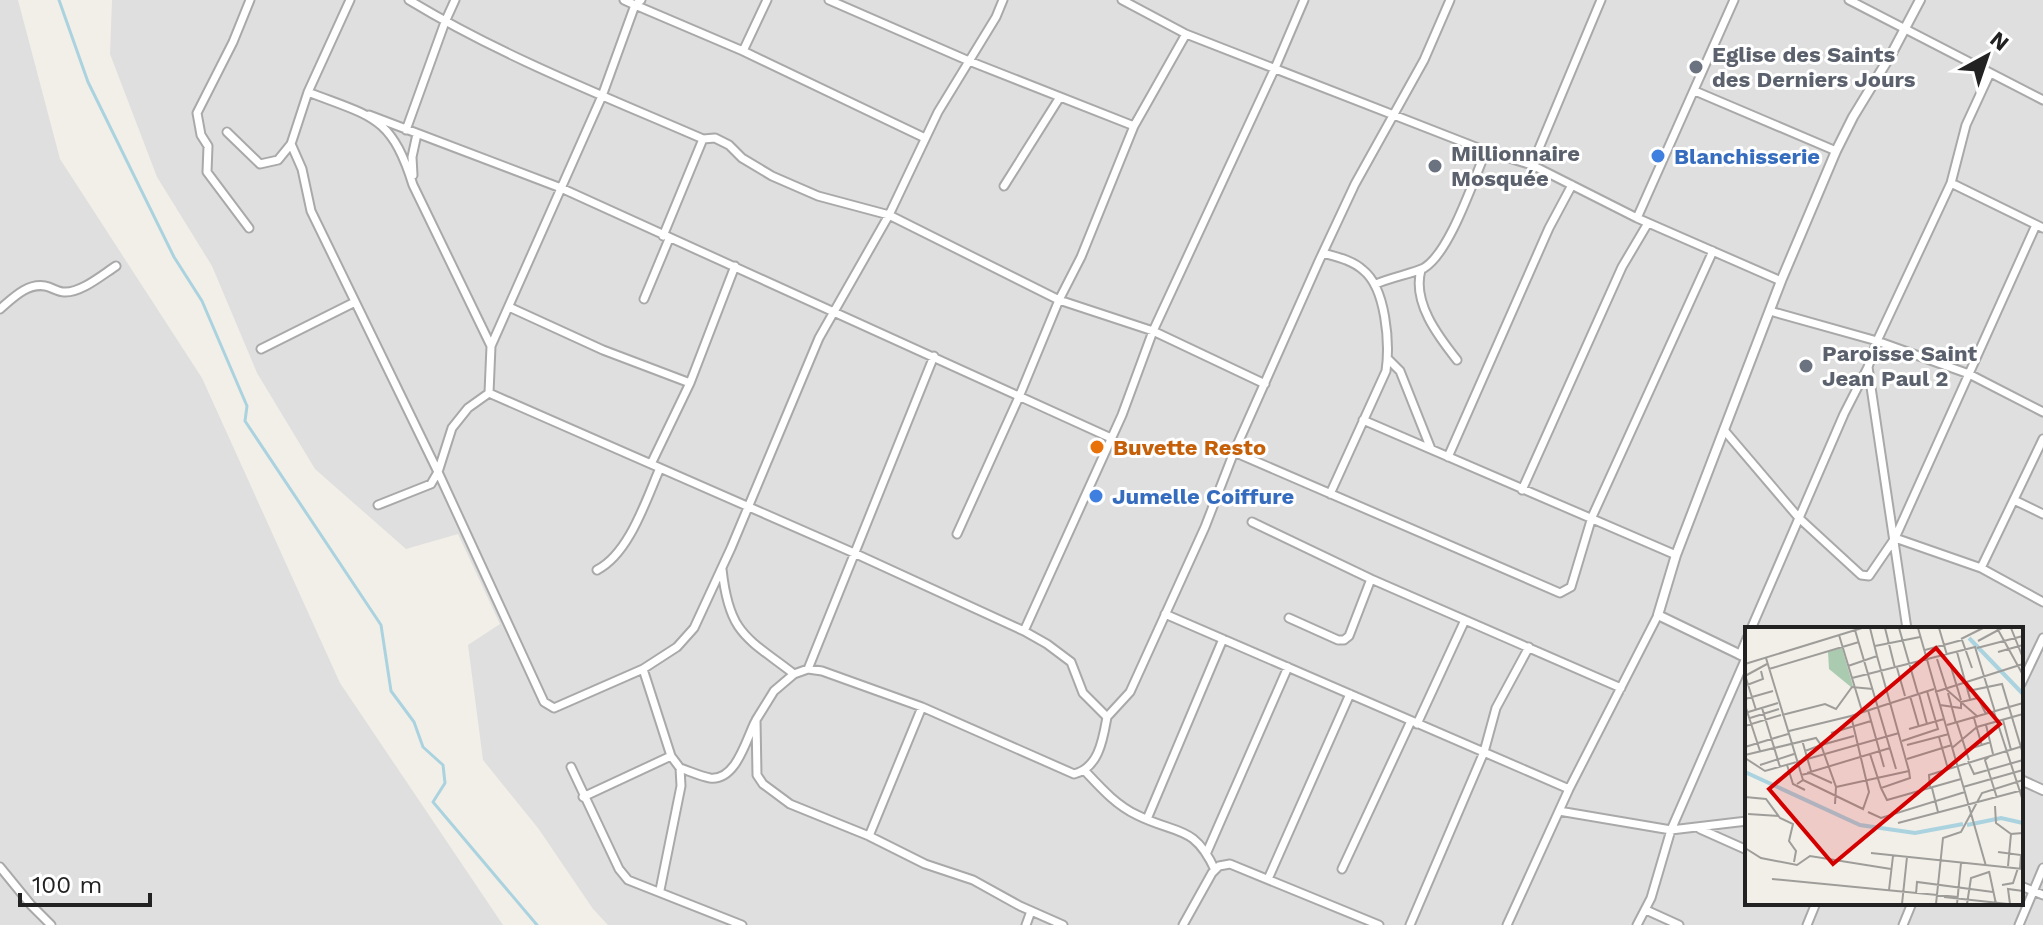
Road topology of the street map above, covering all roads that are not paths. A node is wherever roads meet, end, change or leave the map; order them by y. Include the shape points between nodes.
1 (250, 0) edge
2 (350, 0) edge
3 (409, 0) edge
4 (455, 0) edge
5 (624, 0) edge
6 (767, 0) edge
7 (829, 0) edge
8 (1003, 0) edge
9 (1304, 0) edge
10 (1450, 0) edge
11 (1601, 0) edge
12 (1734, 0) edge
13 (1849, 0) edge
14 (1920, 0) edge
15 (1128, 1) edge
16 (638, 2) edge
17 (445, 22) junction
18 (1906, 28) junction
19 (1186, 34) junction
20 (743, 51) junction
21 (969, 61) junction
22 (1275, 68) junction
23 (1990, 73) junction
24 (1695, 91) junction
25 (308, 92) junction
26 (602, 96) junction
27 (1060, 97) junction
28 (2043, 100) edge
29 (369, 115) junction
30 (1395, 115) junction
31 (1134, 126) junction
32 (406, 130) junction
33 (227, 132) dead end
34 (417, 134) junction
35 (925, 138) junction
36 (703, 139) junction
37 (291, 144) junction
38 (1486, 151) junction
39 (1836, 151) junction
40 (1532, 165) junction
41 (1951, 183) junction
42 (413, 185) junction
43 (1572, 185) junction
44 (1004, 186) dead end
45 (561, 188) junction
46 (889, 215) junction
47 (1637, 218) junction
48 (1648, 223) junction
49 (2040, 226) edge
50 (249, 228) dead end
51 (666, 237) junction
52 (1713, 251) junction
53 (1323, 253) junction
54 (116, 266) dead end
55 (735, 266) junction
56 (1421, 270) junction
57 (1781, 281) junction
58 (1376, 284) junction
59 (644, 299) dead end
60 (1059, 300) junction
61 (355, 302) junction
62 (509, 307) junction
63 (0, 309) edge
64 (1770, 311) junction
65 (834, 313) junction
66 (1153, 331) junction
67 (1877, 341) junction
68 (491, 346) junction
69 (261, 349) dead end
70 (934, 356) junction
71 (1388, 359) junction
72 (1457, 360) dead end
73 (1868, 367) junction
74 (1969, 374) junction
75 (690, 383) junction
76 (1265, 384) junction
77 (489, 393) junction
78 (1019, 397) junction
79 (2043, 412) edge
80 (1363, 420) junction
81 (1724, 430) junction
82 (1111, 438) junction
83 (2043, 439) edge
84 (1431, 449) junction
85 (1234, 452) junction
86 (1448, 457) junction
87 (651, 464) junction
88 (660, 468) junction
89 (438, 472) junction
90 (1522, 490) junction
91 (1330, 494) junction
92 (2014, 500) junction
93 (378, 505) dead end
94 (747, 506) junction
95 (2043, 514) edge
96 (1592, 517) junction
97 (1799, 518) junction
98 (1252, 522) dead end
99 (957, 534) dead end
100 (1895, 538) junction
101 (854, 553) junction
102 (1676, 555) junction
103 (722, 568) junction
104 (1981, 568) junction
105 (597, 570) dead end
106 (1371, 579) junction
107 (2043, 602) edge
108 (1165, 614) junction
109 (1658, 615) junction
110 (1289, 618) dead end
111 (1465, 620) junction
112 (1752, 627) edge
113 (1907, 627) edge
114 (1024, 631) junction
115 (2043, 638) edge
116 (1223, 639) junction
117 (1529, 647) junction
118 (1744, 657) edge
119 (1288, 667) junction
120 (643, 669) junction
121 (808, 669) junction
122 (794, 674) junction
123 (2023, 680) edge
124 (1621, 688) junction
125 (1350, 694) junction
126 (922, 707) junction
127 (1107, 717) junction
128 (756, 720) junction
129 (1414, 722) junction
130 (1484, 752) junction
131 (671, 756) junction
132 (571, 767) dead end
133 (680, 768) junction
134 (1085, 771) junction
135 (2023, 781) edge
136 (1569, 789) junction
137 (2043, 790) edge
138 (583, 797) junction
139 (1559, 811) junction
140 (1147, 819) junction
141 (1745, 821) edge
142 (1698, 828) junction
143 (1671, 830) junction
144 (869, 836) junction
145 (1745, 849) edge
146 (1207, 852) junction
147 (0, 867) edge
148 (2043, 868) edge
149 (1342, 869) dead end
150 (1215, 870) junction
151 (1268, 879) junction
152 (2023, 887) edge
153 (660, 890) junction
154 (2033, 891) junction
155 (2043, 895) edge
156 (1815, 905) edge
157 (1911, 905) edge
158 (1646, 910) junction
159 (1031, 911) junction
160 (51, 925) edge
161 (742, 925) edge
162 (1026, 925) edge
163 (1063, 925) edge
164 (1183, 925) edge
165 (1379, 925) edge
166 (1410, 925) edge
167 (1507, 925) edge
168 (1637, 925) edge
169 (1679, 925) edge
170 (1807, 925) edge
171 (1903, 925) edge
172 (2019, 925) edge

1 - 50 street via 197,113 208,146 207,172
2 - 25 street
3 - 17 street
4 - 17 street
5 - 16 street
6 - 20 street
7 - 21 street
8 - 21 street
9 - 22 street
10 - 30 street
11 - 40 street
12 - 24 street
13 - 18 street
14 - 18 street
15 - 19 street
16 - 20 street
16 - 26 street
17 - 26 street
17 - 32 street
18 - 23 street
18 - 39 street
19 - 22 street
19 - 31 street
20 - 35 street
21 - 27 street
21 - 35 street
22 - 30 street
22 - 66 street
23 - 28 street
23 - 41 street via 1966,125
24 - 39 street
24 - 47 street
25 - 29 street
25 - 37 street
26 - 36 street
26 - 45 street
27 - 31 street
27 - 44 street
29 - 32 street
29 - 42 street via 392,134
30 - 38 street
30 - 53 street
31 - 60 street
32 - 34 street
33 - 37 street via 260,164 278,160
34 - 42 street
34 - 45 street
35 - 46 street
36 - 46 street via 715,138 772,176 818,196
36 - 51 street
37 - 61 street via 311,211
38 - 40 street
38 - 56 street via 1444,246
39 - 57 street
40 - 43 street
41 - 49 street
41 - 67 street
42 - 68 street
43 - 47 street
43 - 86 street
45 - 51 street
45 - 62 street
46 - 60 street
46 - 65 street
47 - 48 street
48 - 52 street
48 - 90 street via 1622,267
49 - 74 street
51 - 55 street
51 - 59 street
52 - 57 street
52 - 96 street
53 - 58 street via 1354,263
53 - 76 street
54 - 63 street via 65,293 33,286
55 - 65 street
55 - 75 street
56 - 58 street
56 - 72 street via 1419,285 1433,330
57 - 64 street
58 - 71 street
60 - 66 street
60 - 78 street
61 - 69 street
61 - 89 street
62 - 68 street
62 - 75 street
64 - 67 street
64 - 81 street
65 - 70 street
65 - 94 street
66 - 76 street
66 - 82 street
67 - 73 street
67 - 74 street
68 - 77 street
70 - 78 street
70 - 101 street
71 - 80 street
71 - 84 street via 1400,371
73 - 97 street
73 - 100 street
74 - 79 street
74 - 100 street
75 - 87 street
76 - 85 street
77 - 87 street
77 - 89 street via 452,428
78 - 82 street
78 - 99 street
80 - 84 street
80 - 91 street
81 - 97 street
81 - 102 street
82 - 114 street
83 - 92 street
84 - 86 street
85 - 91 street
85 - 108 street
86 - 90 street
87 - 88 street
88 - 94 street
88 - 105 street via 638,519 615,556
89 - 93 street via 431,484
89 - 120 street via 548,706 554,708
90 - 96 street
91 - 96 street via 1560,593 1571,587
92 - 95 street
92 - 104 street
94 - 101 street
94 - 103 street
96 - 102 street
97 - 100 street via 1865,577
97 - 112 street
98 - 106 street
100 - 104 street
100 - 113 street
101 - 114 street
101 - 121 street
102 - 109 street
103 - 120 street via 694,628 677,647
103 - 122 street via 733,620
104 - 107 street
106 - 110 street via 1344,640
106 - 111 street
108 - 116 street
108 - 127 street via 1130,692
109 - 118 street
109 - 124 street
111 - 117 street
111 - 129 street
114 - 127 street via 1071,662 1083,693
115 - 123 street
116 - 119 street
116 - 140 street
117 - 124 street
117 - 130 street via 1496,708
118 - 143 street
119 - 125 street
119 - 146 street
120 - 131 street
121 - 122 street
121 - 126 street
122 - 128 street via 774,691
124 - 136 street
125 - 129 street
125 - 151 street
126 - 134 street via 1074,774
126 - 144 street
127 - 134 street via 1094,762
128 - 133 street via 725,776 712,778
128 - 144 street via 757,775 763,784 790,804
129 - 130 street
129 - 149 street
130 - 136 street
130 - 166 street
131 - 133 street
131 - 138 street
132 - 138 street
133 - 153 street
134 - 140 street via 1122,807
135 - 137 street
136 - 139 street
138 - 153 street via 628,880
139 - 143 street
139 - 167 street
140 - 146 street via 1185,832
141 - 142 street
142 - 143 street
142 - 145 street
143 - 158 street
144 - 159 street
146 - 150 street
147 - 160 street
148 - 154 street
150 - 151 street via 1230,864
150 - 164 street
151 - 165 street
152 - 154 street
153 - 161 street
154 - 155 street
154 - 172 street
156 - 170 street
157 - 171 street
158 - 168 street
158 - 169 street
159 - 162 street
159 - 163 street

